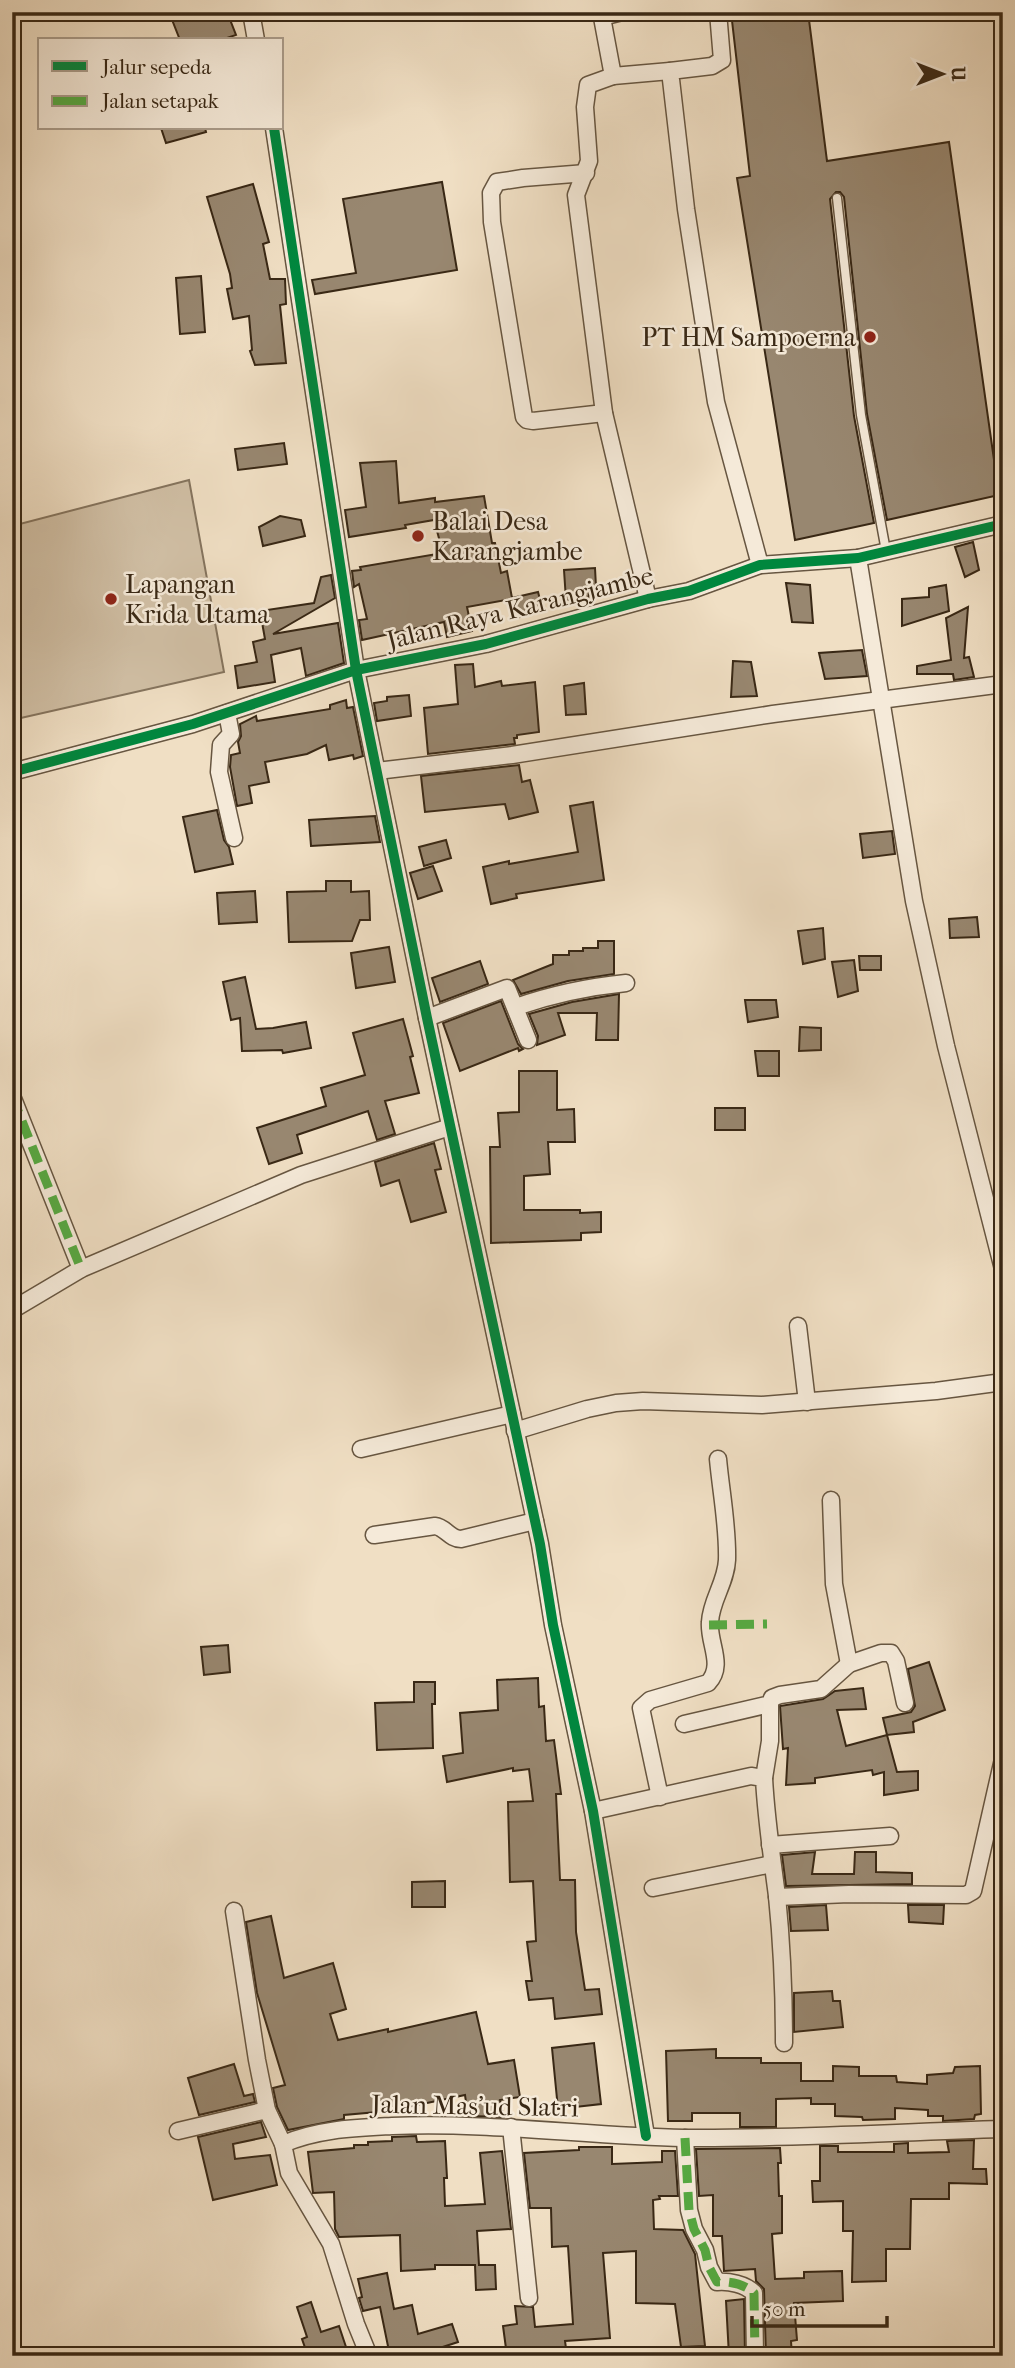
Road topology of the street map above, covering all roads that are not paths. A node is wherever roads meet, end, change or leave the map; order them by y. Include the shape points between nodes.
1 (251, 12) edge
2 (622, 12) edge
3 (718, 12) edge
4 (601, 15) edge
5 (256, 38) edge
6 (670, 71) junction
7 (613, 76) junction
8 (274, 130) edge
9 (586, 173) junction
10 (837, 198) dead end
11 (604, 413) junction
12 (1003, 524) edge
13 (886, 551) junction
14 (858, 558) junction
15 (761, 565) junction
16 (648, 599) junction
17 (356, 670) junction
18 (1003, 684) edge
19 (882, 699) junction
20 (227, 713) junction
21 (377, 771) junction
22 (12, 772) edge
23 (234, 838) dead end
24 (626, 983) dead end
25 (516, 1007) junction
26 (426, 1018) junction
27 (528, 1040) dead end
28 (12, 1096) edge
29 (450, 1127) junction
30 (82, 1269) junction
31 (1003, 1269) edge
32 (12, 1310) edge
33 (798, 1326) dead end
34 (1003, 1382) edge
35 (807, 1402) junction
36 (512, 1414) junction
37 (515, 1431) junction
38 (361, 1449) dead end
39 (718, 1459) dead end
40 (831, 1500) dead end
41 (535, 1521) junction
42 (374, 1535) dead end
43 (849, 1664) junction
44 (905, 1703) dead end
45 (770, 1704) junction
46 (684, 1724) dead end
47 (1003, 1759) edge
48 (764, 1778) junction
49 (660, 1797) junction
50 (593, 1811) junction
51 (890, 1836) dead end
52 (770, 1845) junction
53 (772, 1864) junction
54 (653, 1888) dead end
55 (777, 1897) junction
56 (234, 1911) dead end
57 (784, 2043) dead end
58 (267, 2110) junction
59 (511, 2127) junction
60 (1003, 2129) edge
61 (178, 2131) dead end
62 (646, 2136) junction
63 (685, 2138) junction
64 (283, 2144) junction
65 (529, 2298) dead end
66 (369, 2356) edge
67 (755, 2356) edge

1 - 5 street
2 - 4 street
3 - 6 street via 722,60 712,66
4 - 7 street
6 - 7 street
6 - 15 street via 716,402
7 - 9 street via 588,85
8 - 17 street
9 - 11 street via 576,195 577,214
9 - 11 street via 496,182 491,193 492,222 524,417 533,421
10 - 13 lane via 861,415
11 - 16 street
12 - 13 street, Jalan Raya Karangjambe
13 - 14 street, Jalan Raya Karangjambe
14 - 15 street, Jalan Raya Karangjambe
14 - 19 street
15 - 16 street, Jalan Raya Karangjambe via 689,591
16 - 17 street, Jalan Raya Karangjambe via 486,644
17 - 20 street, Jalan Raya Karangjambe
17 - 21 street
18 - 19 street
19 - 21 street
19 - 31 street via 917,914
20 - 22 street, Jalan Raya Karangjambe
20 - 23 street via 231,734 221,745 219,772
21 - 26 street
24 - 25 street via 561,992
25 - 26 street via 507,988
25 - 27 street
26 - 29 street
28 - 30 street
29 - 30 street via 301,1175
29 - 36 street
30 - 32 street
33 - 35 street
34 - 35 street
35 - 37 street via 727,1406 629,1402 587,1409
36 - 37 street
36 - 38 street
37 - 41 street
39 - 49 street via 727,1560 709,1625 717,1667 708,1683 650,1700 641,1708
40 - 43 street via 834,1584
41 - 42 street via 461,1539 435,1526
41 - 50 street
43 - 44 street via 891,1653
43 - 45 street via 821,1689 780,1695
45 - 46 street
45 - 48 street
47 - 55 street via 973,1891 966,1895
48 - 49 street via 751,1776
48 - 52 street
49 - 50 street
50 - 62 street
51 - 52 street
52 - 53 street
53 - 54 street
53 - 55 street
55 - 57 street
56 - 58 street
58 - 61 street
58 - 64 street
59 - 62 street, Jalan Mas'ud Slatri
59 - 64 street, Jalan Mas'ud Slatri via 360,2128 305,2135
59 - 65 street
60 - 63 street, Jalan Mas'ud Slatri
62 - 63 street, Jalan Mas'ud Slatri
63 - 67 street via 694,2229 717,2282 747,2287 754,2293
64 - 66 street via 289,2173 331,2244

